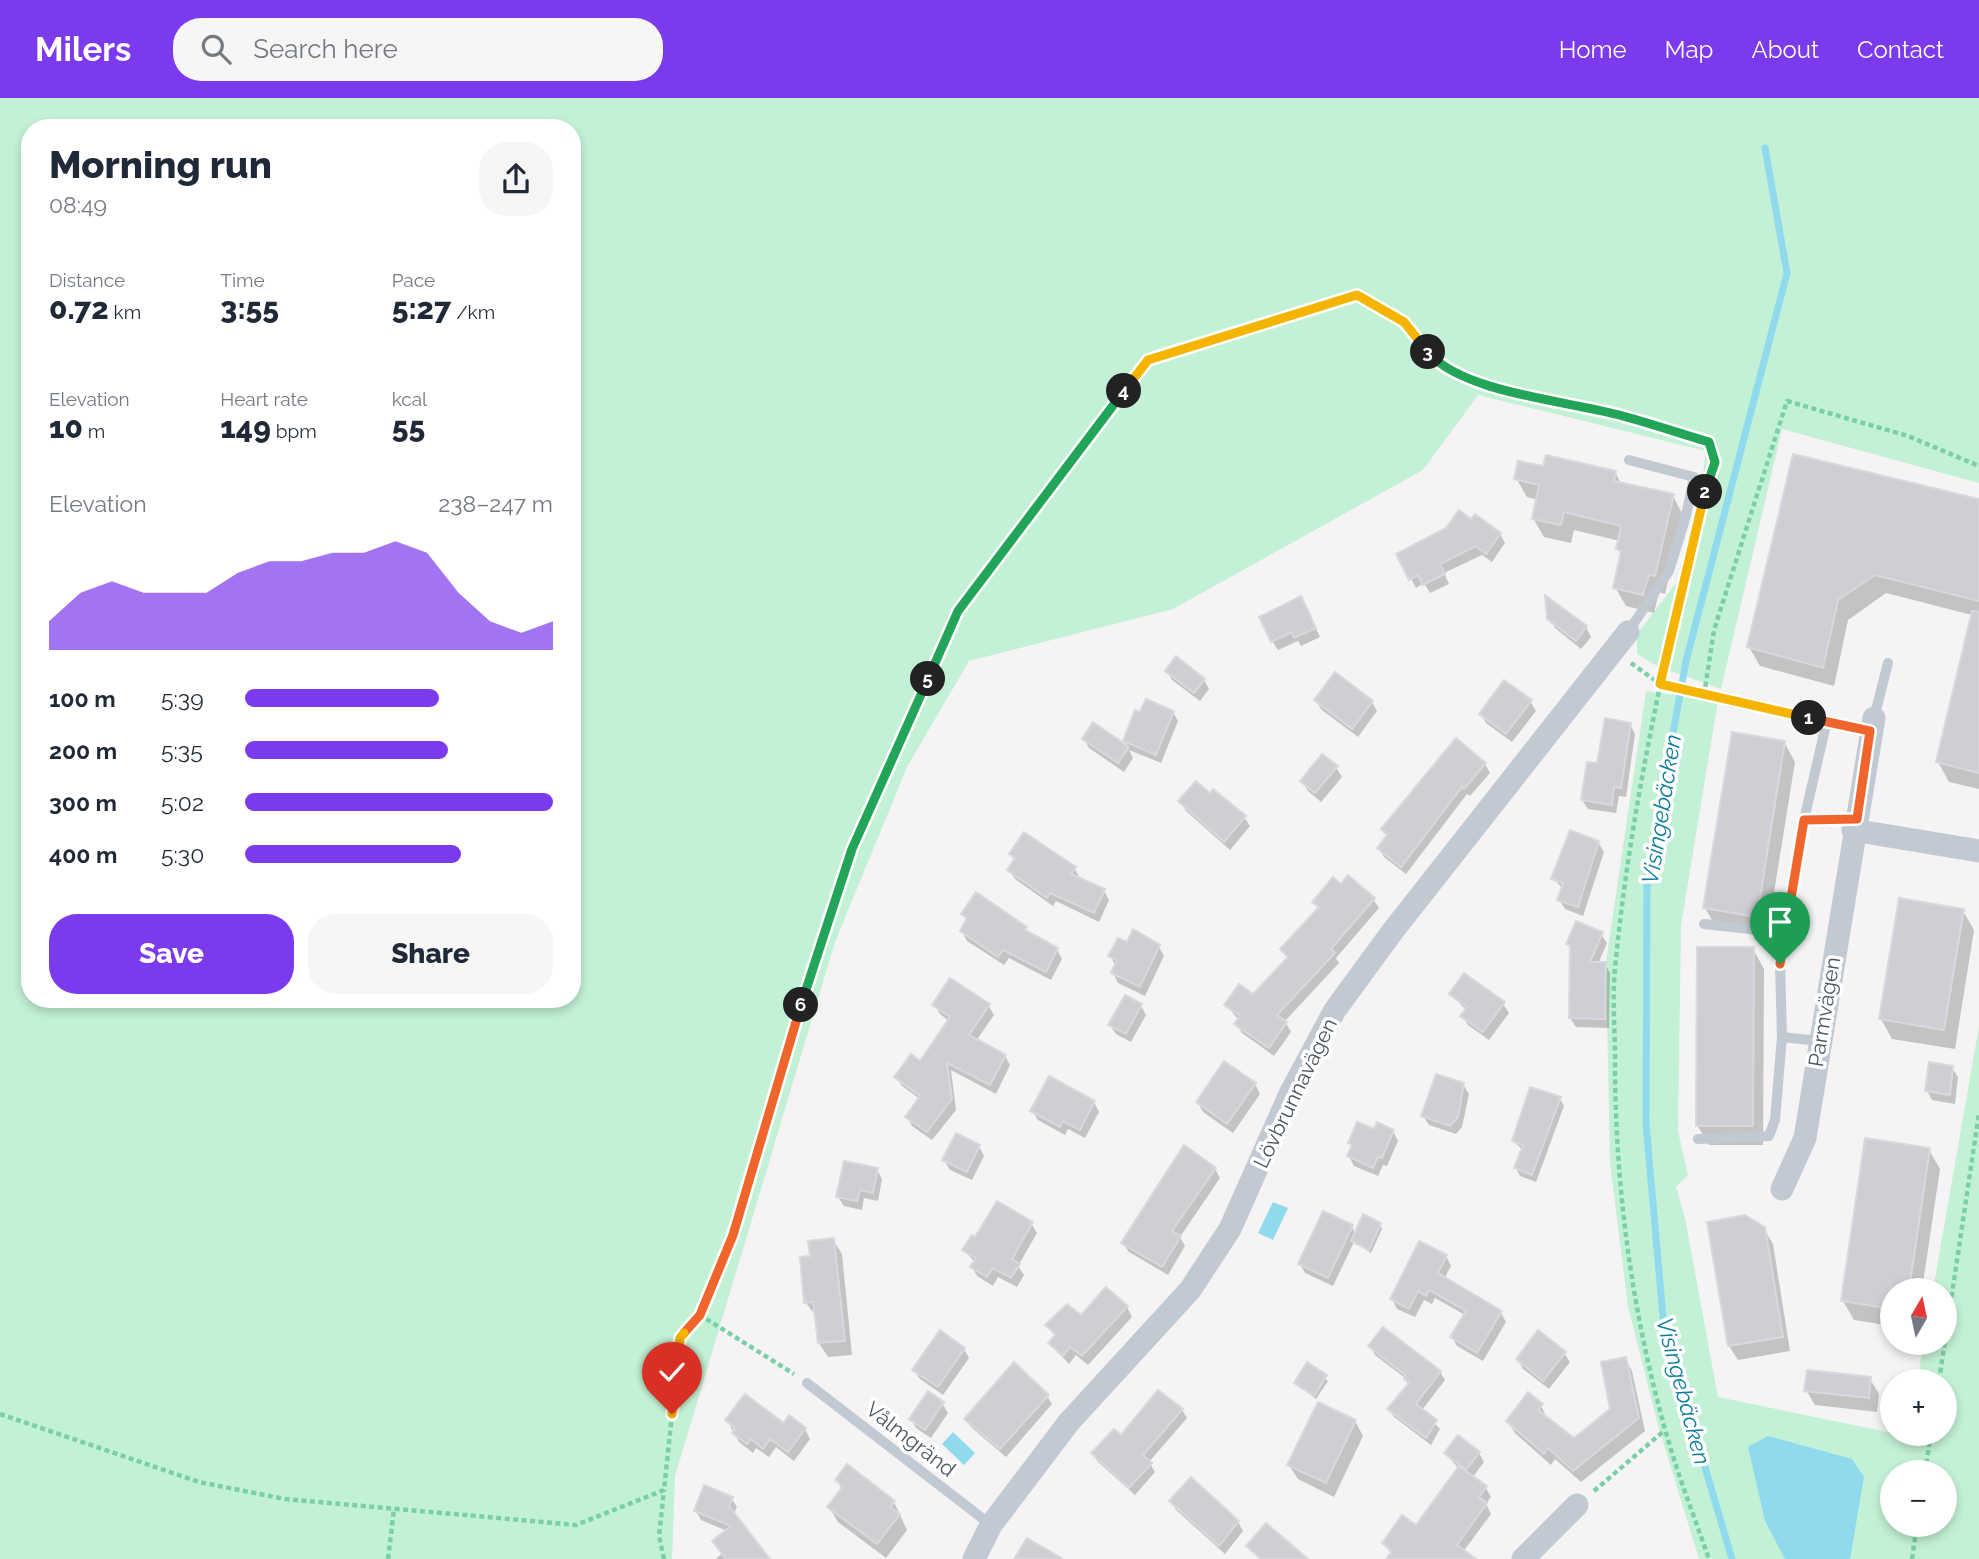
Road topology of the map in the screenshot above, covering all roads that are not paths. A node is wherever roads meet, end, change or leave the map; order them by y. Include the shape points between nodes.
1 (1629, 460) dead end
2 (1628, 632) joint
3 (1888, 663) dead end
4 (1874, 718) joint
5 (1822, 725) road end
6 (1804, 820) junction
7 (1855, 825) junction
8 (1979, 852) edge
9 (1704, 924) dead end
10 (1785, 933) junction
11 (1782, 1037) junction
12 (1819, 1041) junction
13 (1698, 1139) dead end
14 (1783, 1189) dead end
15 (807, 1383) road end
16 (1577, 1505) road end
17 (991, 1525) junction
18 (974, 1559) edge
19 (1523, 1559) edge

1 - 2 lane via 1694,477 1669,571
2 - 17 street, Lövbrunnavägen via 1335,1010 1290,1094 1230,1229 1190,1290 1069,1422
3 - 4 lane
4 - 7 street, Parmvägen
5 - 6 lane
6 - 7 lane
6 - 10 lane
7 - 8 street
7 - 12 street, Parmvägen
9 - 10 lane
10 - 11 lane via 1780,964
11 - 12 lane
11 - 13 lane via 1775,1120 1769,1136
12 - 14 street, Parmvägen via 1805,1138
15 - 17 lane, Vålmgränd
16 - 19 street
17 - 18 street, Lövbrunnavägen

